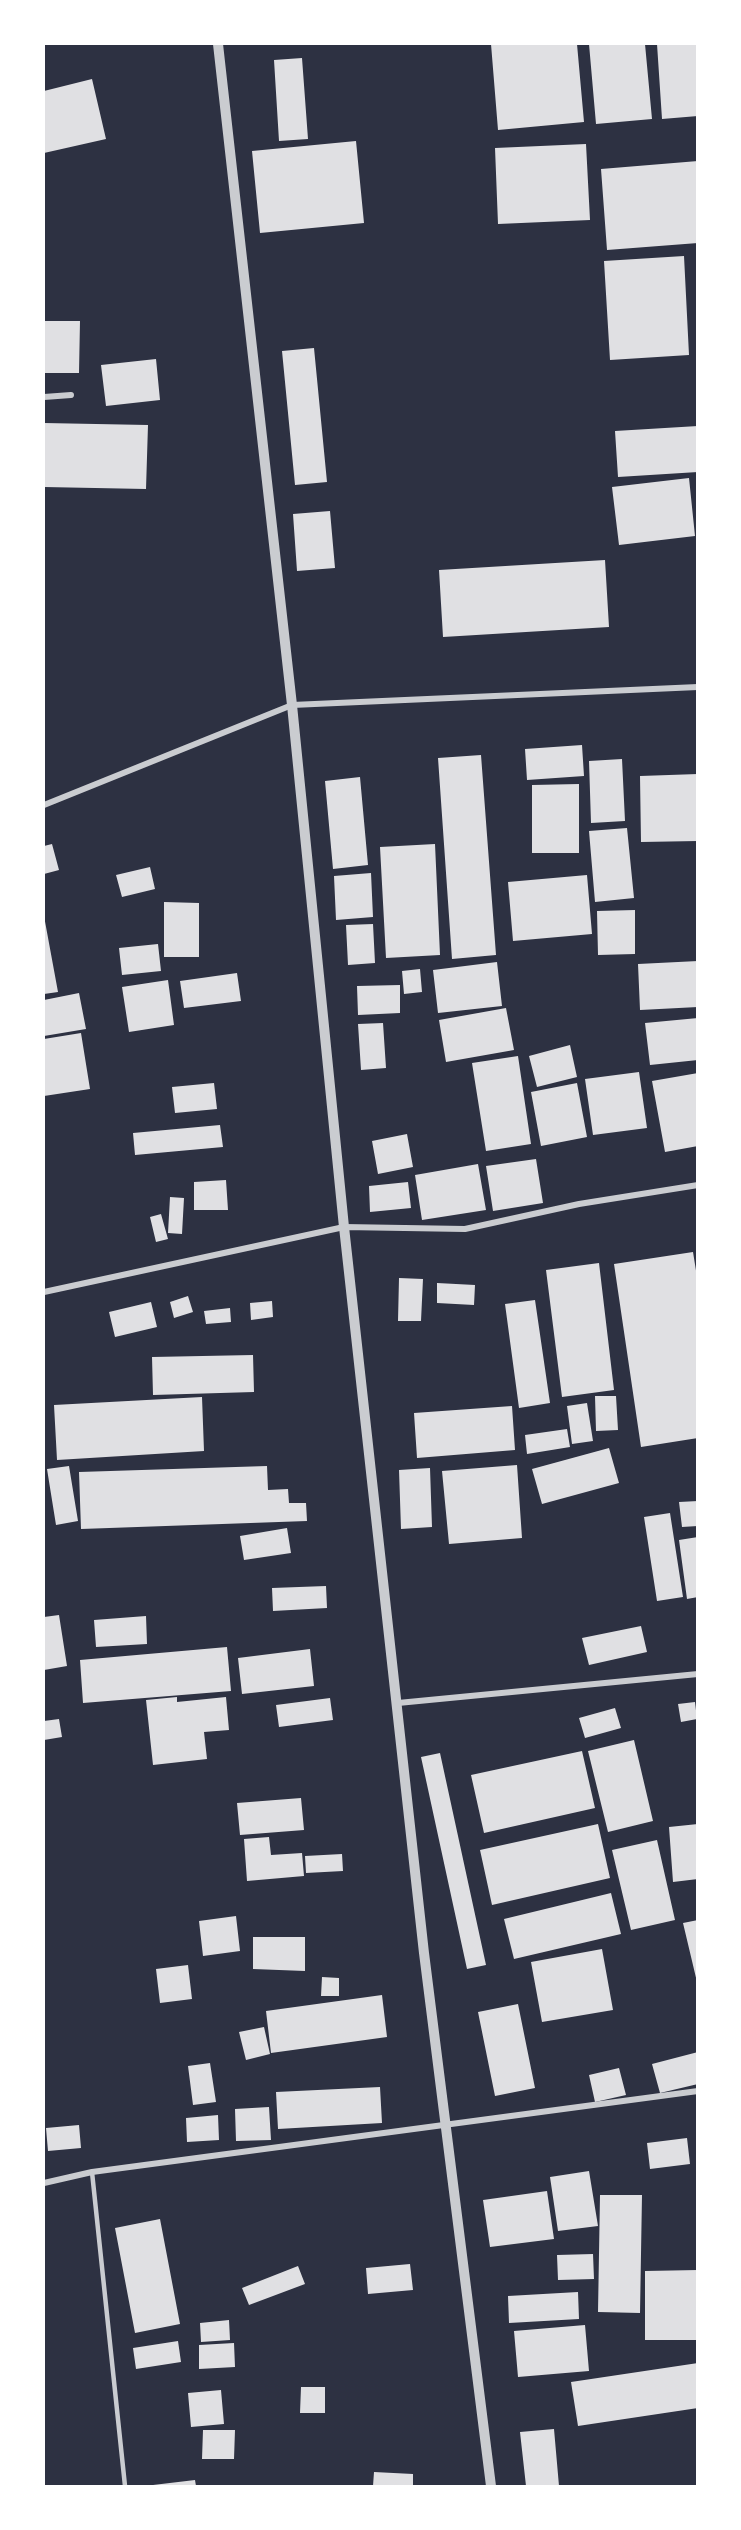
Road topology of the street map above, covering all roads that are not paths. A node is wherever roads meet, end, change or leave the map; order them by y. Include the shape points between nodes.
1 (218, 44) edge
2 (71, 395) dead end
3 (44, 397) edge
4 (698, 687) edge
5 (292, 705) junction
6 (44, 805) edge
7 (698, 1185) edge
8 (344, 1227) junction
9 (44, 1292) edge
10 (698, 1674) edge
11 (398, 1703) junction
12 (698, 2091) edge
13 (447, 2123) junction
14 (92, 2172) junction
15 (44, 2183) edge
16 (125, 2487) edge
17 (491, 2487) edge

1 - 5 street
2 - 3 street
4 - 5 street
5 - 6 street
5 - 8 street
7 - 8 street via 579,1204 465,1229
8 - 9 street
8 - 11 street
10 - 11 street
11 - 13 street via 424,1953
12 - 13 street
13 - 14 street
13 - 17 street
14 - 15 street
14 - 16 lane

